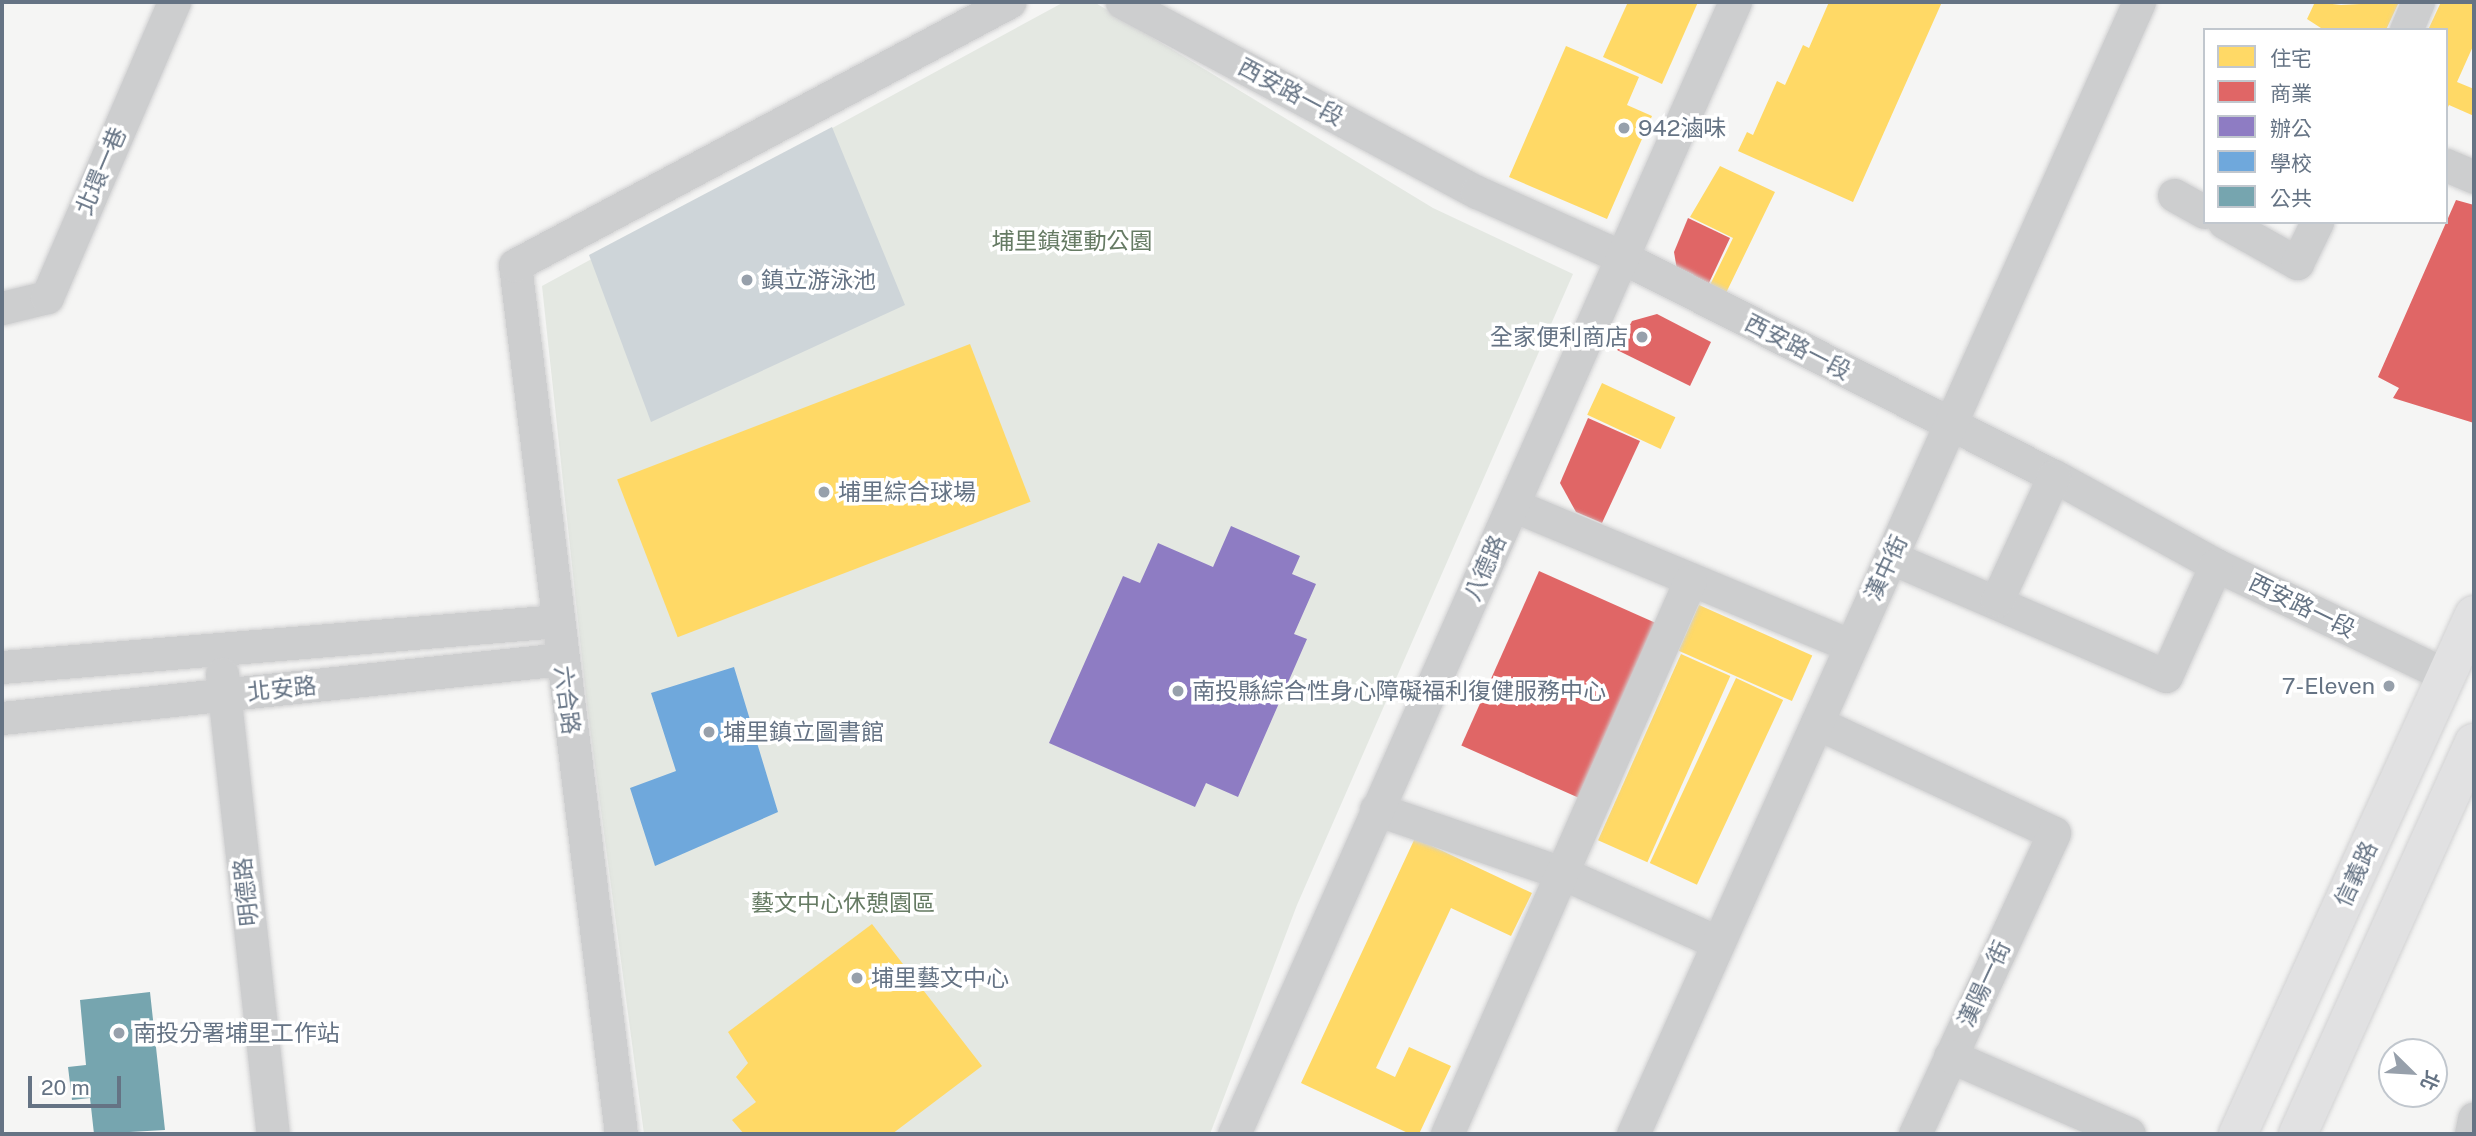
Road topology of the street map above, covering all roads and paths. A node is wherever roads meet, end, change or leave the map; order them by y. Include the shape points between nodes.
1 (174, 2) edge
2 (1009, 2) edge
3 (1122, 2) edge
4 (1735, 2) edge
5 (2139, 2) edge
6 (2418, 2) edge
7 (2407, 28) edge
8 (2448, 166) edge
9 (2474, 177) edge
10 (2174, 195) dead end
11 (2203, 211) edge
12 (2228, 224) edge
13 (2316, 224) edge
14 (1624, 258) junction
15 (2, 308) edge
16 (1949, 425) junction
17 (2054, 475) junction
18 (1513, 505) junction
19 (1892, 558) junction
20 (2216, 565) junction
21 (1690, 581) junction
22 (1997, 600) junction
23 (2474, 615) edge
24 (558, 621) junction
25 (1850, 645) junction
26 (219, 649) junction
27 (562, 659) junction
28 (79, 661) junction
29 (2, 667) edge
30 (2461, 684) edge
31 (224, 695) junction
32 (85, 710) junction
33 (2, 718) edge
34 (1817, 723) junction
35 (2474, 743) edge
36 (1377, 809) junction
37 (1562, 873) junction
38 (1715, 941) junction
39 (1950, 1056) junction
40 (2474, 1118) edge
41 (273, 1134) edge
42 (621, 1134) edge
43 (1234, 1134) edge
44 (1447, 1134) edge
45 (1633, 1134) edge
46 (1914, 1134) edge
47 (2129, 1134) edge
48 (2238, 1134) edge
49 (2298, 1134) edge
50 (2471, 1134) edge

1 - 15 street, 北環一巷 via 47,297
2 - 24 street, 六合路 via 515,265
3 - 14 street, 西安路一段 via 1476,192
4 - 14 street, 八德路
5 - 16 street, 漢中街
6 - 7 street
8 - 9 street
10 - 11 street
12 - 13 street via 2297,263
14 - 16 street, 西安路一段
14 - 18 street, 八德路
16 - 17 street, 西安路一段
16 - 19 street, 漢中街
17 - 20 street, 西安路一段
17 - 22 street
18 - 21 street
18 - 36 street, 八德路
19 - 22 street
19 - 25 street, 漢中街
20 - 22 street via 2166,676
20 - 30 street, 西安路一段
21 - 25 street
21 - 37 street
23 - 30 main road, 信義路
24 - 26 street, 北安路
24 - 27 street, 六合路
25 - 34 street, 漢中街
26 - 28 street, 北安路
26 - 31 street, 明德路
27 - 31 street, 北安路
27 - 42 street, 六合路
28 - 29 street, 北安路
28 - 32 street
30 - 48 main road, 信義路
31 - 32 street, 北安路
31 - 41 street, 明德路
32 - 33 street, 北安路
34 - 38 street, 漢中街
34 - 39 street, 漢陽一街 via 2054,833
35 - 49 main road
36 - 37 street
36 - 43 street, 八德路
37 - 38 street
37 - 44 street
38 - 45 street, 漢中街
39 - 46 street, 漢陽一街
39 - 47 street
40 - 50 street

